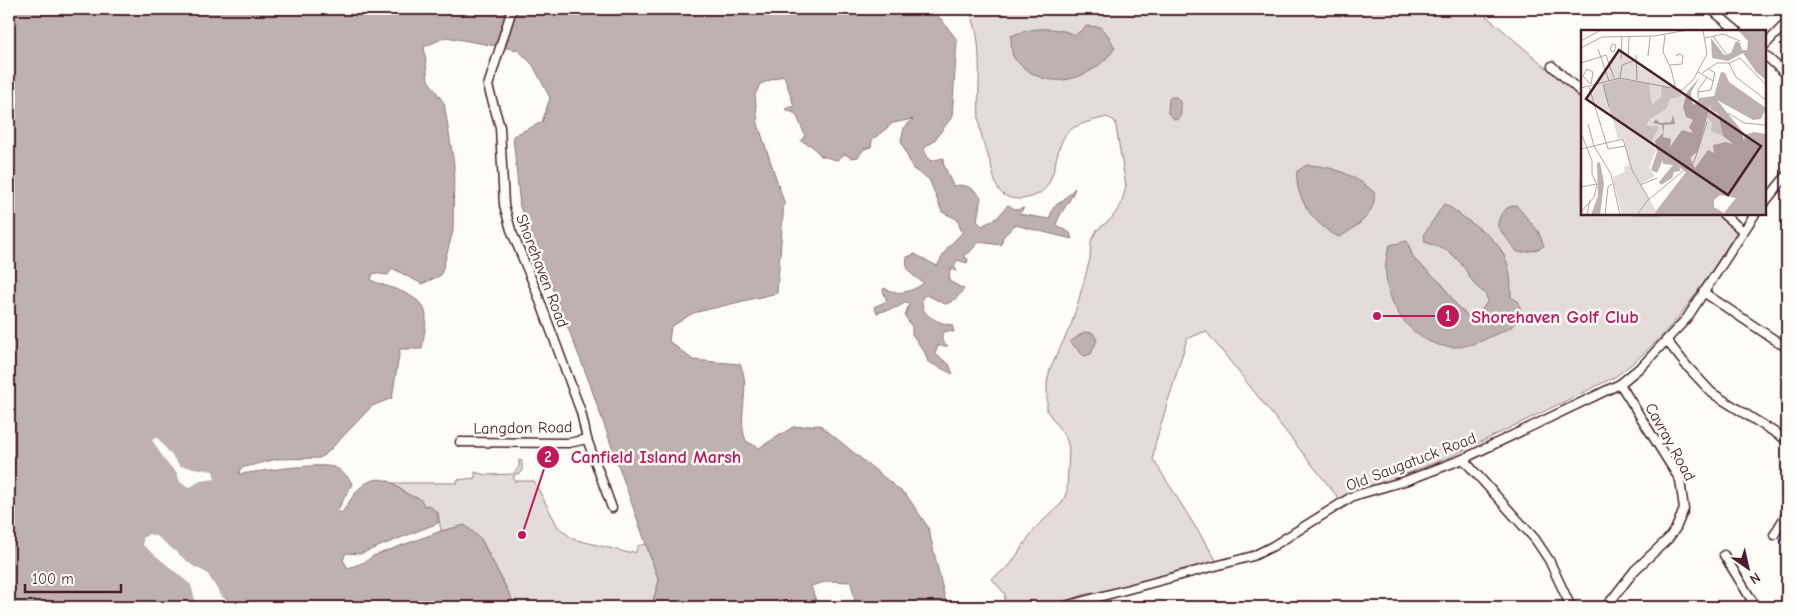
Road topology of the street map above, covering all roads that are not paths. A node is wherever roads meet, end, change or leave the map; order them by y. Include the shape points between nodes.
1 (512, 9) edge
2 (1711, 9) edge
3 (1787, 22) edge
4 (1737, 30) edge
5 (1766, 44) edge
6 (1766, 56) edge
7 (1552, 66) dead end
8 (1787, 75) edge
9 (1581, 91) edge
10 (1787, 175) edge
11 (1766, 201) edge
12 (1724, 215) edge
13 (1753, 215) edge
14 (1742, 230) junction
15 (1703, 292) junction
16 (1667, 340) junction
17 (1787, 348) edge
18 (1620, 384) junction
19 (587, 439) junction
20 (1787, 440) edge
21 (460, 442) dead end
22 (1463, 459) junction
23 (612, 508) dead end
24 (1787, 514) edge
25 (1774, 535) dead end
26 (1724, 555) dead end
27 (1066, 606) edge
28 (1571, 607) edge
29 (1606, 607) edge
30 (1756, 607) edge

1 - 19 street, Shorehaven Road via 488,90 500,127 505,214 581,412
2 - 4 street
3 - 5 street
6 - 8 street
7 - 9 street
10 - 11 street
12 - 14 street
13 - 14 street, Old Saugatuck Road
14 - 15 street, Old Saugatuck Road
15 - 16 street, Old Saugatuck Road
15 - 17 street
16 - 18 street, Old Saugatuck Road
16 - 20 street via 1699,382 1712,393
18 - 22 street, Old Saugatuck Road
18 - 29 street, Cavray Road via 1680,480 1684,509 1668,540 1635,570
19 - 21 street, Langdon Road via 569,443
19 - 23 street, Shorehaven Road
22 - 27 street, Old Saugatuck Road via 1353,496 1253,556
22 - 28 street via 1535,540 1549,560
24 - 25 street
26 - 30 street

